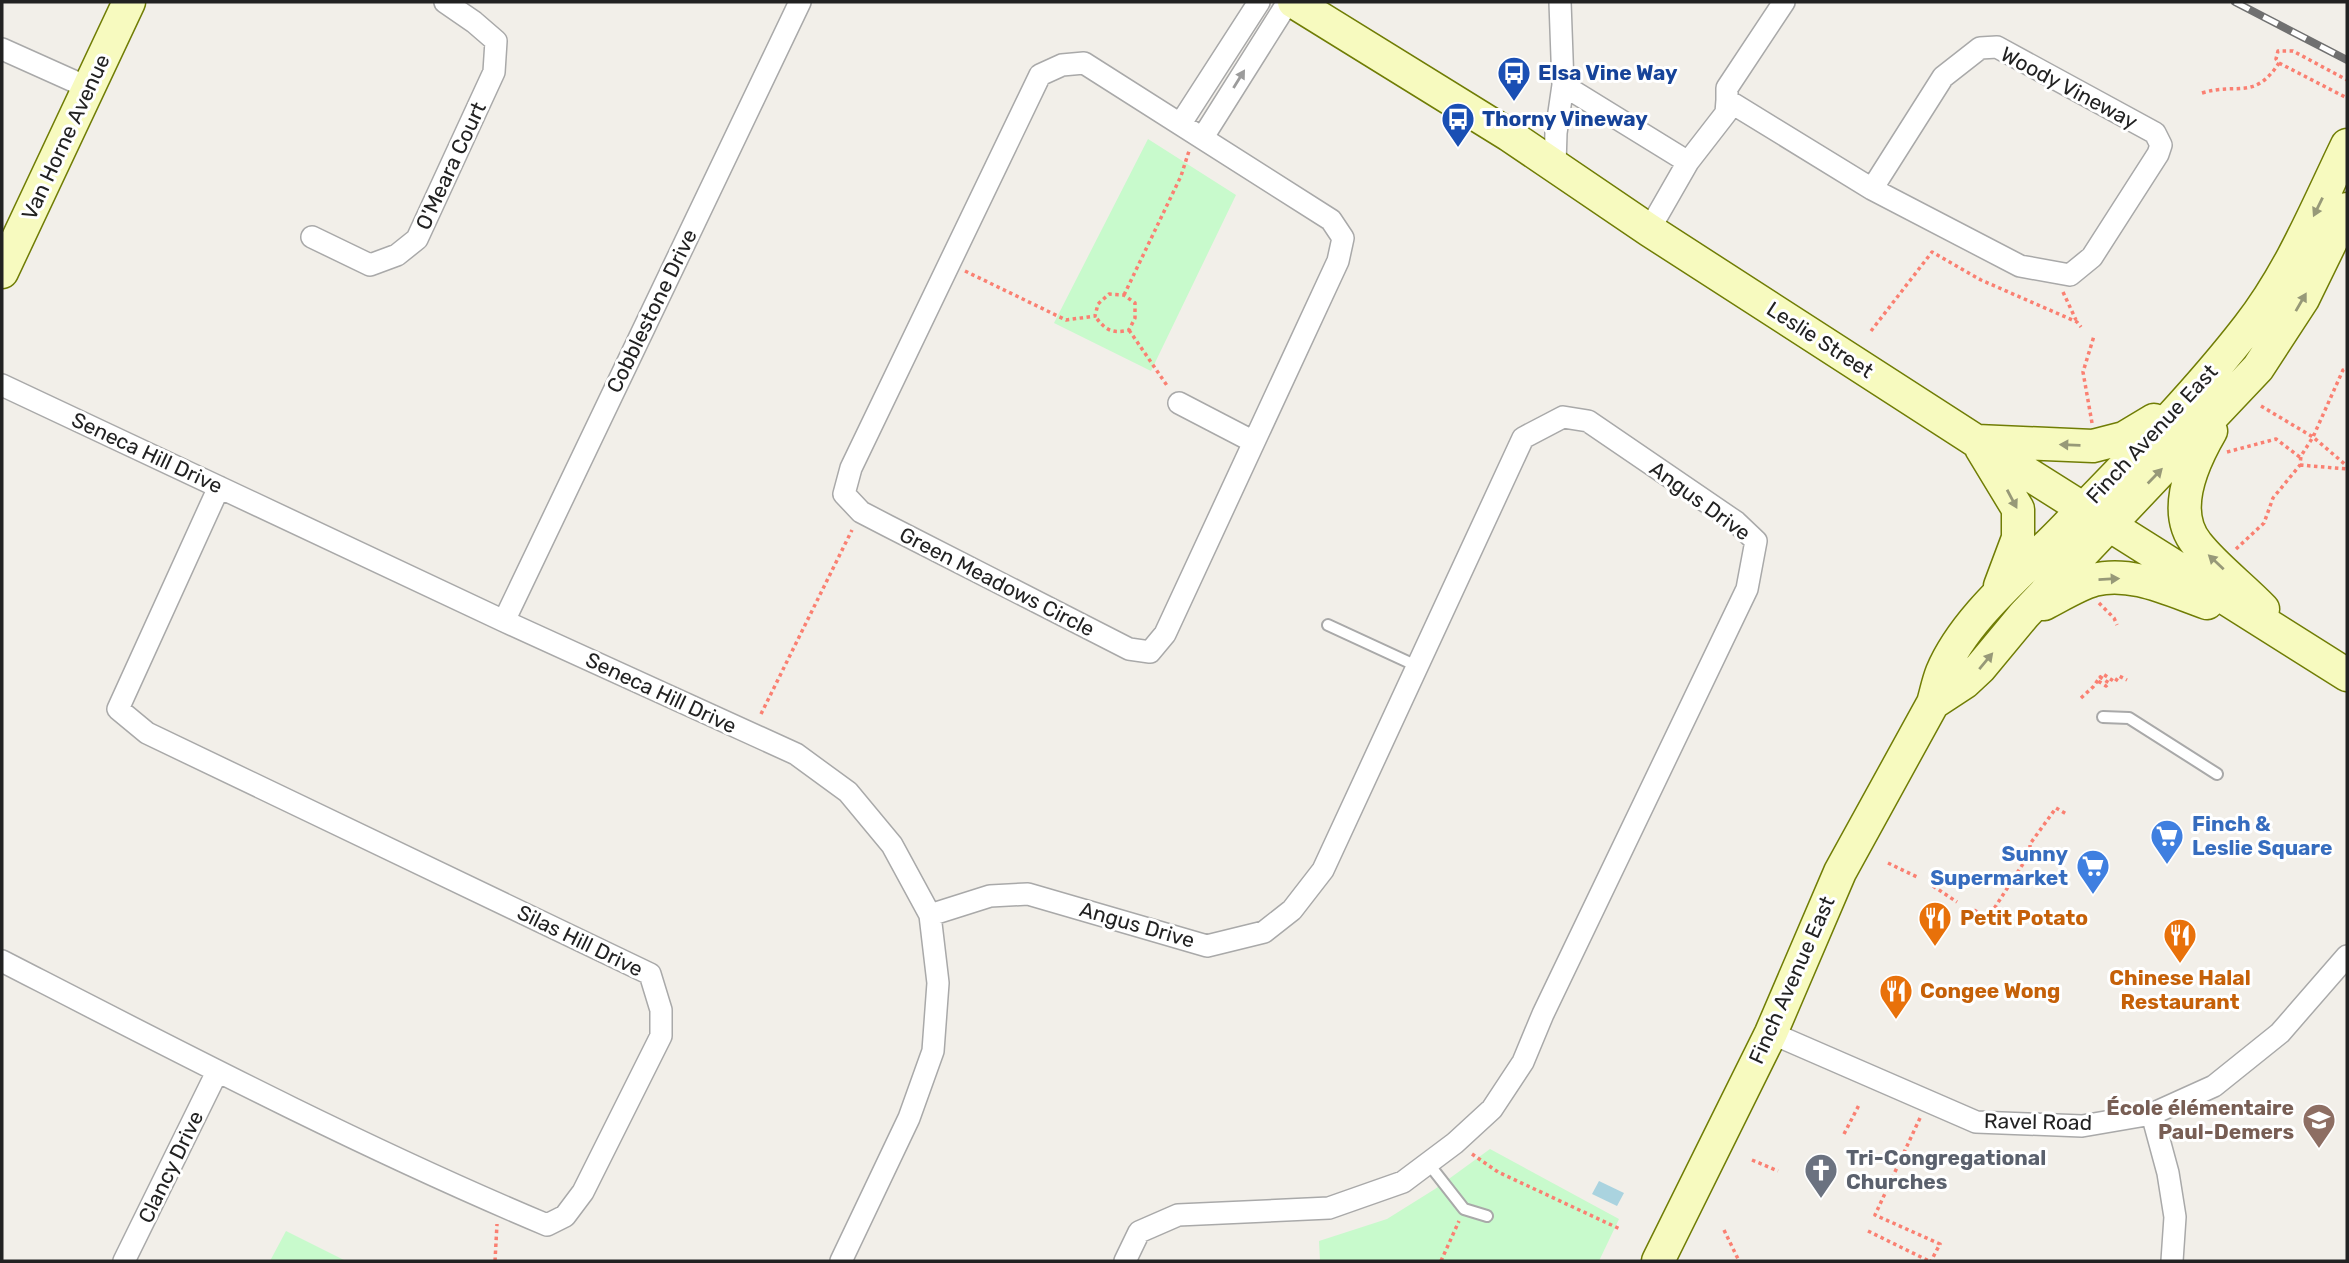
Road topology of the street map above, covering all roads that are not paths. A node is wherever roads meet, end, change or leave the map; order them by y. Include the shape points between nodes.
1 (129, 2) edge
2 (445, 2) edge
3 (800, 2) edge
4 (1259, 2) edge
5 (1288, 2) edge
6 (1294, 2) edge
7 (1560, 2) edge
8 (1784, 2) edge
9 (2, 49) edge
10 (1563, 85) junction
11 (89, 88) junction
12 (1727, 100) junction
13 (1193, 130) junction
14 (2347, 145) edge
15 (1688, 162) junction
16 (1555, 165) junction
17 (1872, 189) junction
18 (2347, 209) edge
19 (1649, 230) junction
20 (312, 237) dead end
21 (2, 272) edge
22 (2, 386) edge
23 (2195, 389) junction
24 (2232, 396) junction
25 (1180, 403) road end
26 (1976, 441) junction
27 (1254, 442) junction
28 (219, 487) junction
29 (2096, 517) junction
30 (1996, 597) junction
31 (2024, 615) junction
32 (504, 621) junction
33 (2263, 624) junction
34 (1328, 625) dead end
35 (2298, 646) junction
36 (1419, 667) junction
37 (2347, 675) edge
38 (1933, 703) junction
39 (2103, 717) dead end
40 (2217, 774) dead end
41 (930, 915) junction
42 (2347, 956) edge
43 (2, 961) edge
44 (1770, 1033) junction
45 (217, 1072) junction
46 (2152, 1114) junction
47 (1428, 1163) junction
48 (1488, 1216) dead end
49 (124, 1261) edge
50 (841, 1261) edge
51 (1125, 1261) edge
52 (1658, 1261) edge
53 (2172, 1261) edge

1 - 11 main road, Van Horne Avenue
2 - 20 street, O'Meara Court via 495,41 494,72 417,239 397,255 370,265
3 - 32 street, Cobblestone Drive
4 - 13 street
13 -> 5 street
6 - 16 main road, Leslie Street
7 - 10 street
8 - 12 street via 1727,88
9 - 11 street
10 - 15 street
10 - 16 street
11 - 21 main road, Van Horne Avenue
12 - 15 street via 1726,113
12 - 17 street
13 - 27 street, Green Meadows Circle via 1331,220 1343,238 1338,261
13 - 27 street, Green Meadows Circle via 1084,63 1062,65 1040,75 851,468 845,494 861,512 1129,649 1150,652 1165,634
14 -> 23 main road, Finch Avenue East via 2292,260 2249,326
15 - 19 street
16 - 19 main road, Leslie Street
17 - 17 street, Woody Vineway via 2020,266 2070,275 2092,257 2161,145 2155,133 1997,47 1980,48 1943,77
24 -> 18 main road, Finch Avenue East via 2282,334
19 - 26 main road, Leslie Street
22 - 28 street, Seneca Hill Drive
23 -> 26 main road via 2142,429 2107,444
23 - 29 main road, Finch Avenue East
29 -> 24 main road, Finch Avenue East
35 -> 24 main road via 2196,543 2188,529 2189,478
25 - 27 street
26 - 29 main road, Leslie Street
26 -> 30 main road via 2018,509 2018,538
28 - 32 street, Seneca Hill Drive
28 - 45 street, Silas Hill Drive via 118,709 147,733 650,974 661,1010 661,1036 583,1192 565,1216 547,1225
29 - 30 main road, Finch Avenue East
29 - 31 main road, Finch Avenue East
29 - 33 main road, Leslie Street
30 - 38 main road, Finch Avenue East via 1949,658
31 -> 33 main road via 2080,586 2110,578 2154,584
38 -> 31 main road, Finch Avenue East via 1980,668
32 - 41 street, Seneca Hill Drive via 796,754 848,793 892,845
33 - 35 main road, Leslie Street
34 - 36 lane
35 - 37 main road, Leslie Street
36 - 41 street, Angus Drive via 1322,870 1292,910 1264,932 1207,946 1028,894 990,896
36 - 47 street, Angus Drive via 1523,438 1563,417 1588,421 1756,541 1747,589 1523,1062 1492,1109
38 - 44 main road, Finch Avenue East via 1840,872
39 - 40 lane via 2129,718
41 - 50 street, Seneca Hill Drive via 938,982 933,1051 909,1118
42 - 46 street, Ravel Road via 2264,1046 2214,1086
43 - 45 street, Silas Hill Drive
44 - 46 street, Ravel Road via 1976,1122 2082,1126
44 - 52 main road, Finch Avenue East
45 - 49 street, Clancy Drive
46 - 53 street via 2175,1217
47 - 48 lane via 1464,1209
47 - 51 street, Angus Drive via 1403,1182 1329,1209 1178,1215 1139,1232

